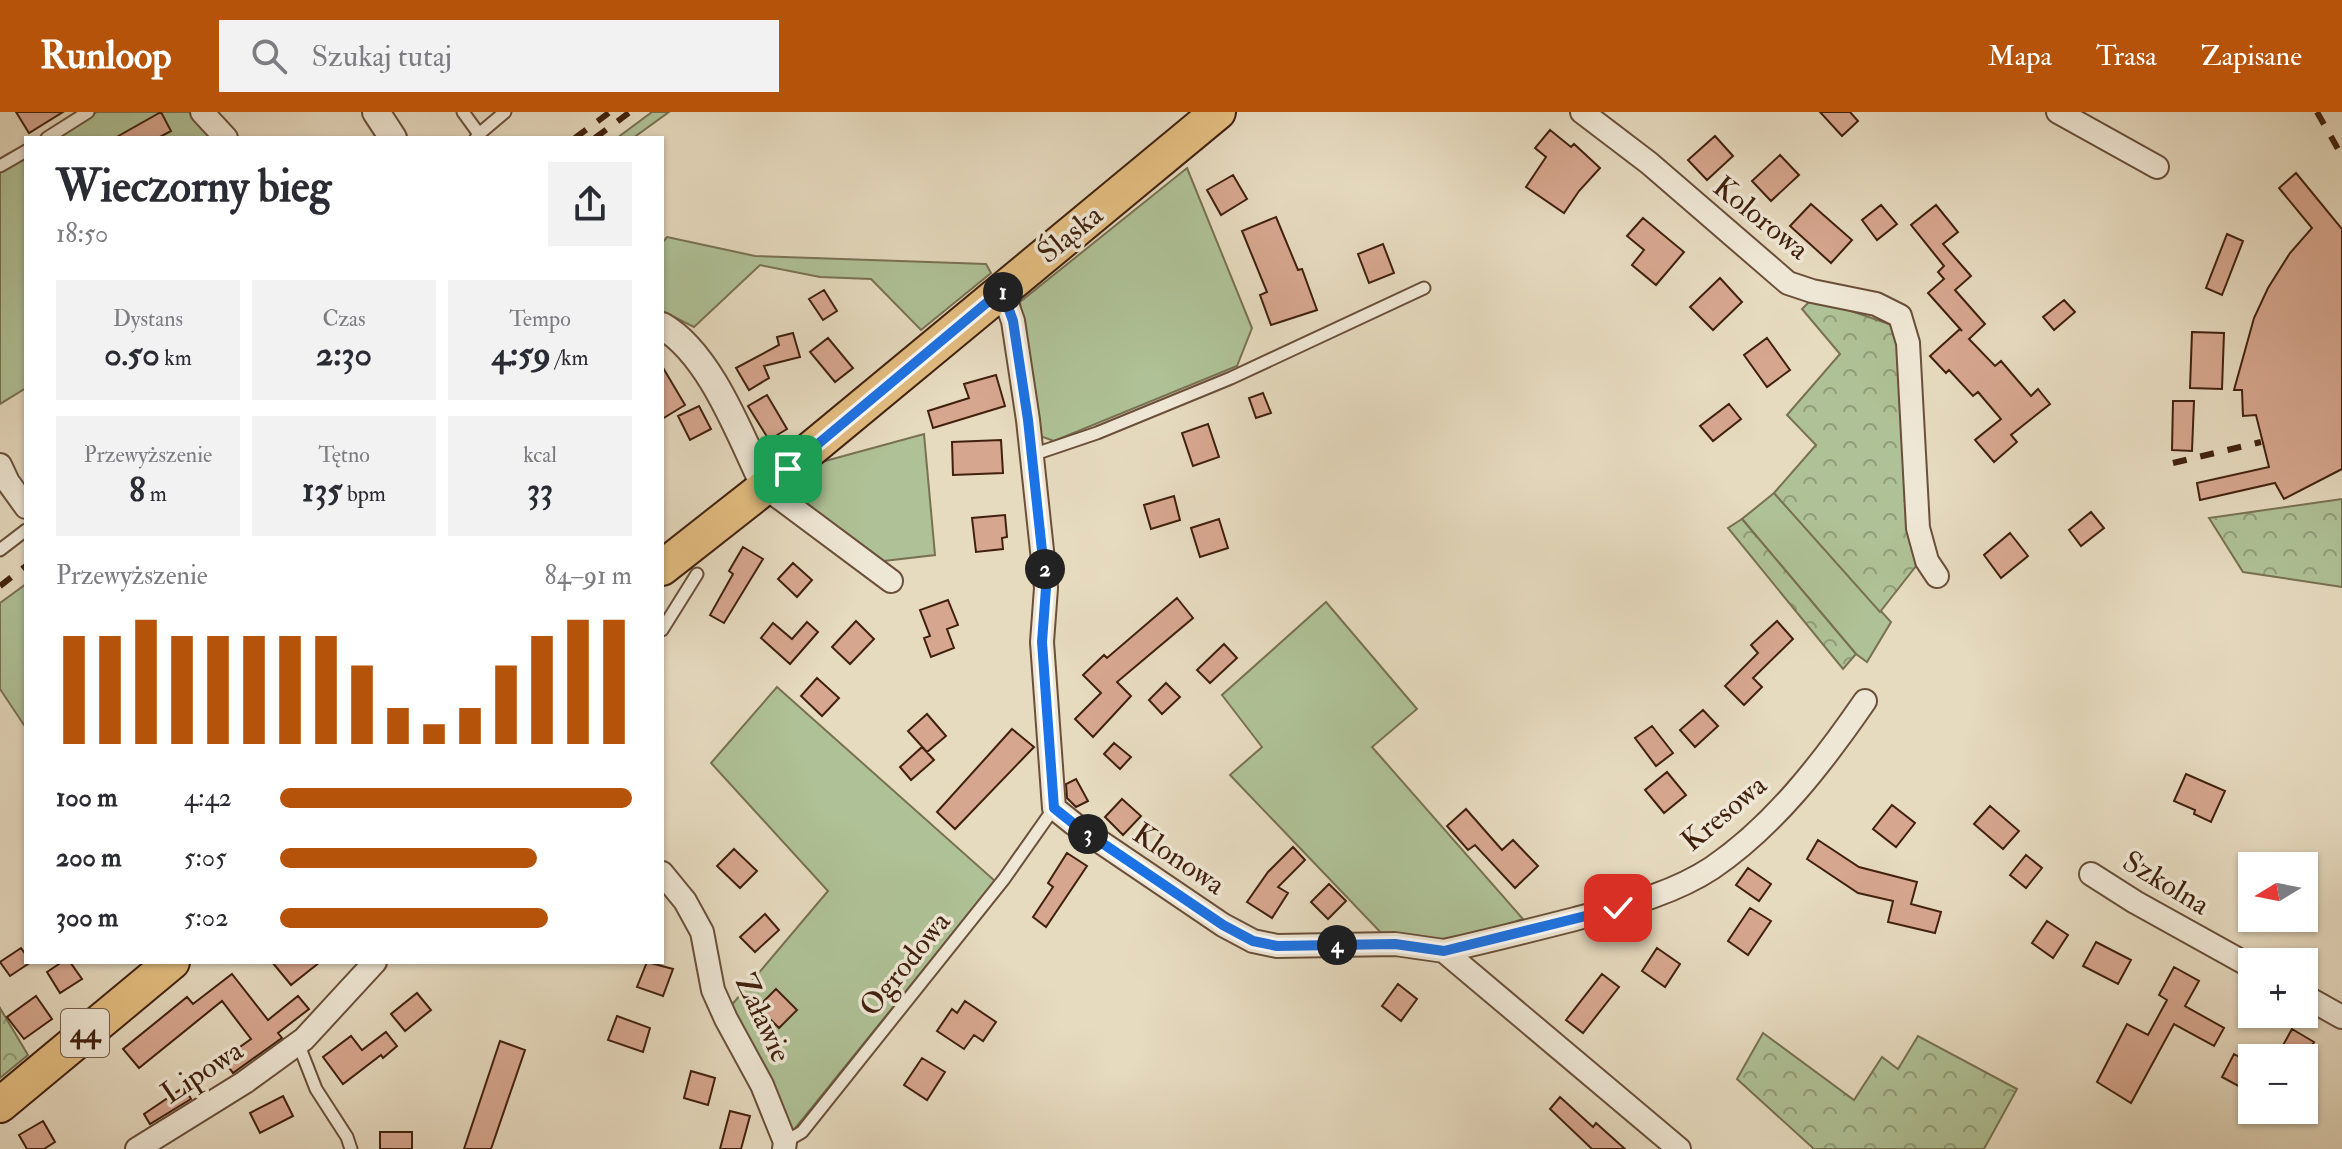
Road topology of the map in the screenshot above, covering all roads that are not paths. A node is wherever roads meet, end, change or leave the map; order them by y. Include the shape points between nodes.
1 (88, 112) edge
2 (202, 112) edge
3 (376, 112) edge
4 (463, 112) edge
5 (505, 112) edge
6 (1218, 112) edge
7 (1582, 112) edge
8 (2058, 112) edge
9 (50, 136) edge
10 (224, 136) edge
11 (392, 136) edge
12 (477, 136) edge
13 (24, 152) edge
14 (0, 166) edge
15 (2157, 167) dead end
16 (1424, 288) dead end
17 (1002, 290) junction
18 (664, 328) edge
19 (1032, 455) junction
20 (0, 465) edge
21 (765, 487) junction
22 (24, 504) edge
23 (24, 532) edge
24 (0, 550) edge
25 (664, 566) edge
26 (697, 574) dead end
27 (1937, 576) dead end
28 (891, 581) dead end
29 (664, 627) edge
30 (1865, 701) dead end
31 (1054, 808) junction
32 (2091, 874) dead end
33 (664, 875) edge
34 (1444, 951) junction
35 (2238, 959) edge
36 (170, 964) edge
37 (373, 964) edge
38 (2318, 1004) edge
39 (2342, 1017) edge
40 (298, 1043) junction
41 (0, 1105) edge
42 (784, 1146) edge
43 (137, 1149) edge
44 (351, 1149) edge
45 (1679, 1149) edge

1 - 9 lane
2 - 10 street
3 - 11 street
4 - 12 lane
5 - 12 lane
6 - 17 main road, Śląska
7 - 27 street, Kolorowa via 1788,283 1876,304 1900,316 1908,343 1918,528
8 - 15 street
13 - 14 lane
16 - 19 lane via 1231,378
17 - 19 street via 1013,321
17 - 21 main road, Śląska
18 - 21 street via 715,383
19 - 31 street via 1046,588 1042,642
20 - 22 street
21 - 25 main road, Śląska
21 - 28 street
23 - 24 lane
26 - 29 lane
30 - 34 street, Kresowa via 1828,755 1783,805 1711,869 1618,908
31 - 34 street, Klonowa via 1253,941 1277,946 1395,944
31 - 42 lane, Ogrodowa via 1004,879 802,1132
32 - 35 street, Szkolna
33 - 42 street, Załawie via 702,932 713,990 762,1085
34 - 45 street
36 - 41 main road, 44
37 - 40 street, Lipowa
38 - 39 street
40 - 43 street, Lipowa
40 - 44 lane via 316,1089

